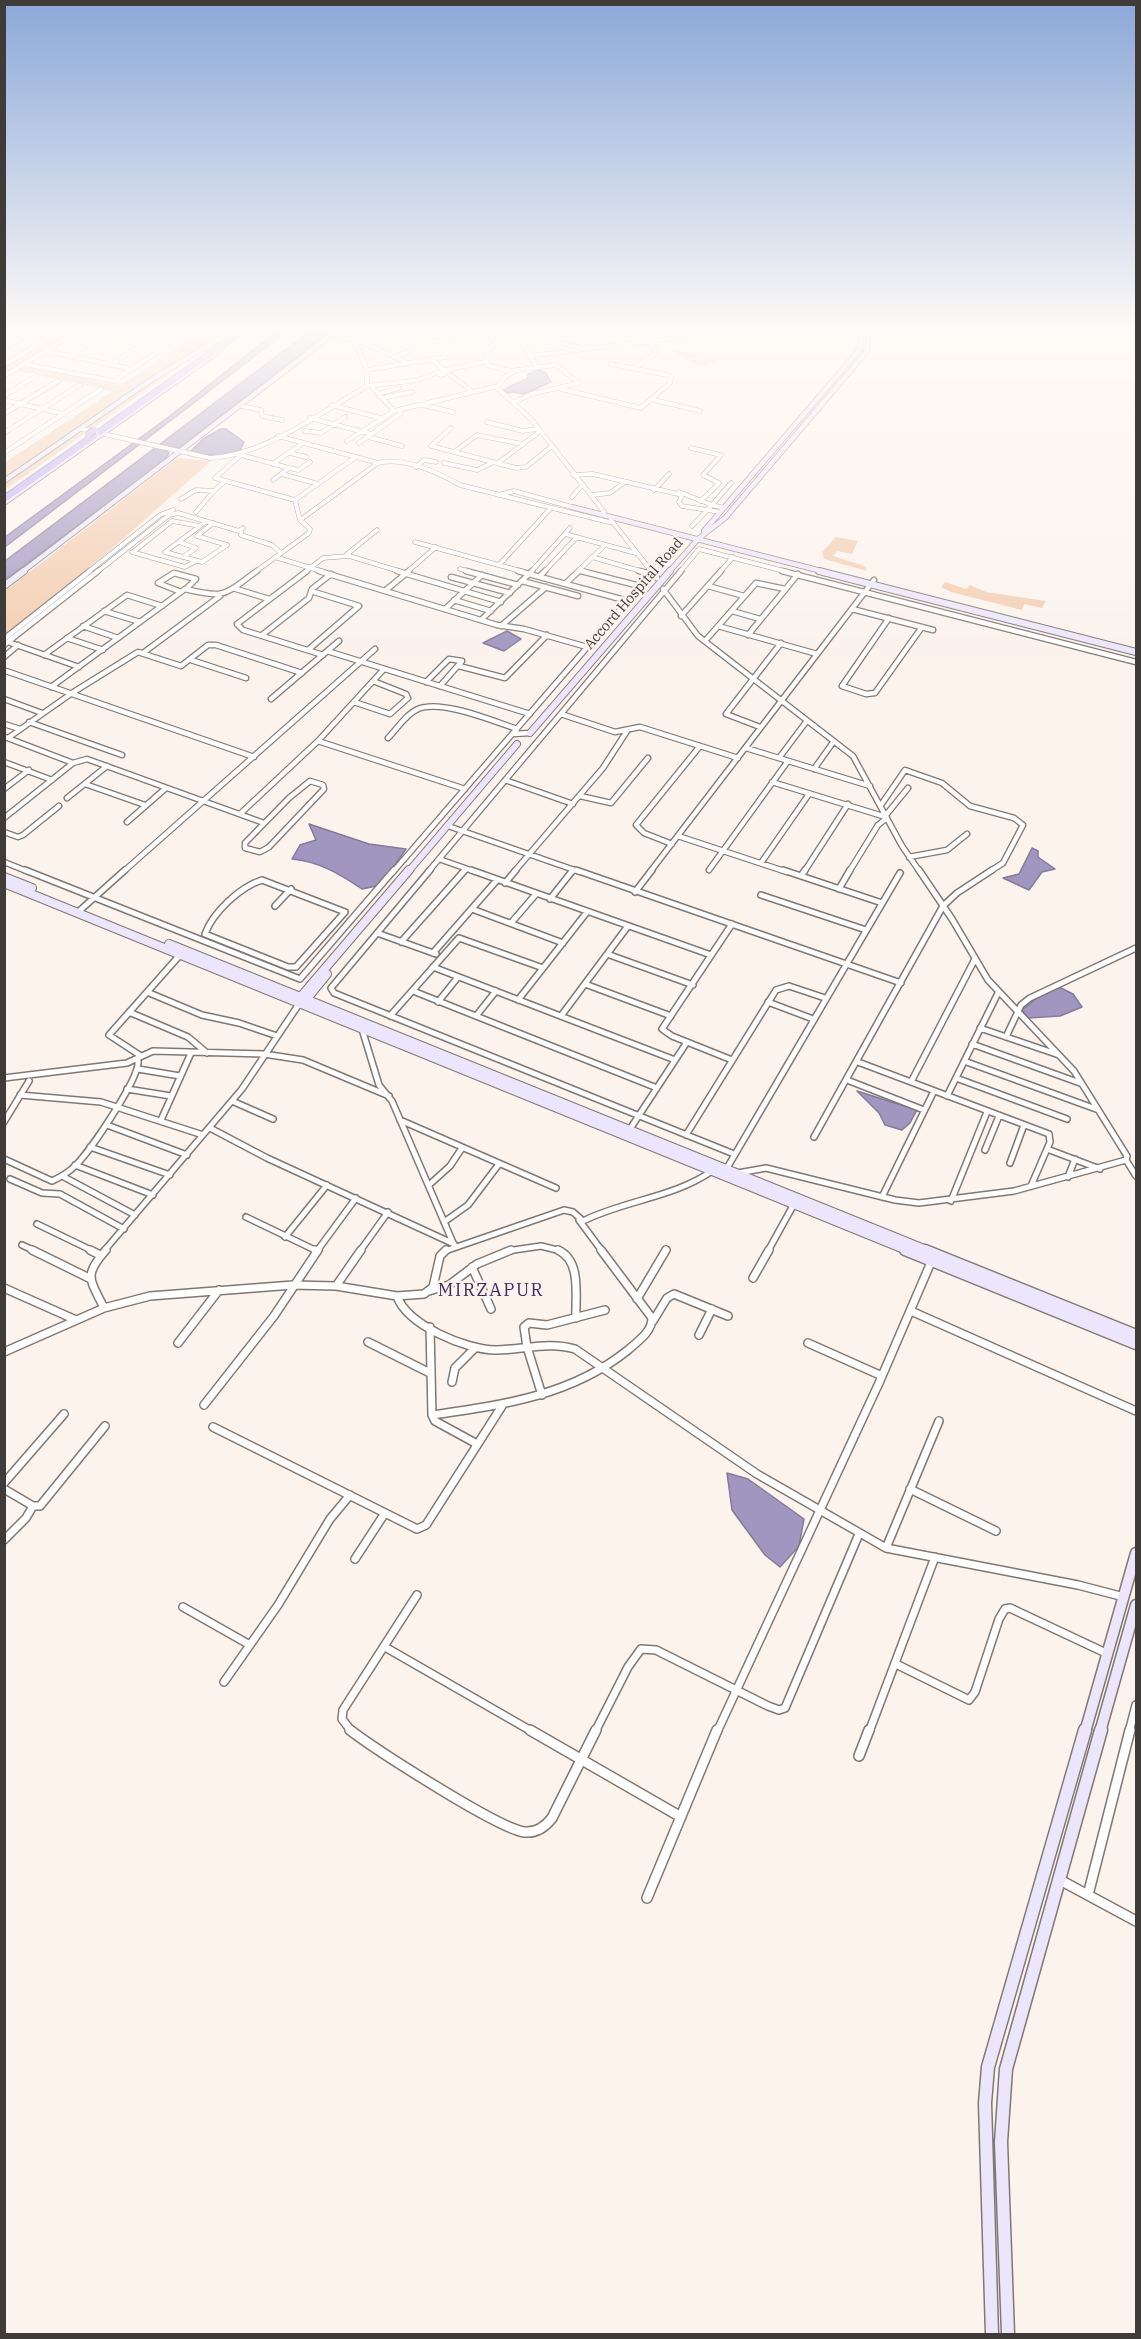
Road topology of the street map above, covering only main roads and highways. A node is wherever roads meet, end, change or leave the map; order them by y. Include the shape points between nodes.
1 (83, 443) edge
2 (84, 443) edge
3 (4, 493) edge
4 (4, 499) edge

1 - 3 highway
2 - 4 highway

